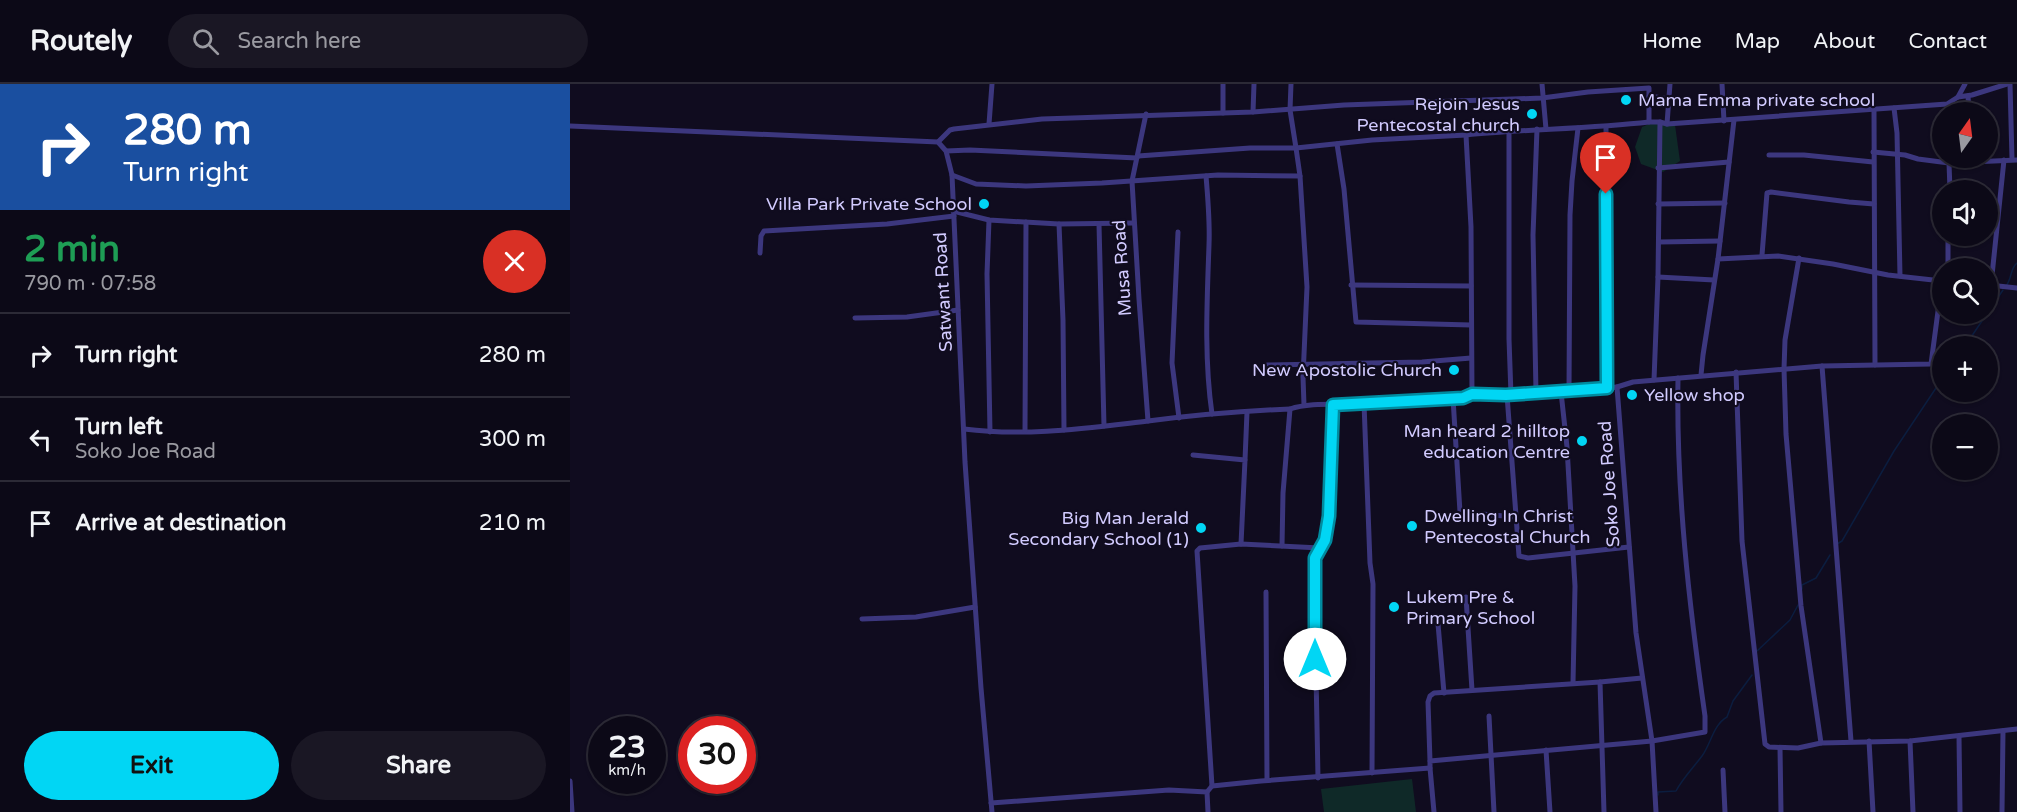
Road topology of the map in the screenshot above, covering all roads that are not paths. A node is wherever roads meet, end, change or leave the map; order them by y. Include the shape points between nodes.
1 (992, 84) edge
2 (1223, 84) edge
3 (1254, 84) edge
4 (1291, 84) edge
5 (1542, 84) edge
6 (1670, 84) edge
7 (1722, 84) edge
8 (1965, 84) edge
9 (2008, 84) edge
10 (1649, 86) edge
11 (1649, 96) junction
12 (1968, 96) junction
13 (1959, 97) junction
14 (1542, 98) junction
15 (1669, 99) junction
16 (1968, 102) edge
17 (1894, 108) junction
18 (1290, 110) junction
19 (1874, 110) junction
20 (1223, 112) junction
21 (1253, 112) junction
22 (1146, 114) junction
23 (1734, 120) junction
24 (1724, 121) junction
25 (1649, 122) junction
26 (1660, 122) junction
27 (989, 124) junction
28 (1667, 124) junction
29 (570, 126) edge
30 (1606, 127) junction
31 (1578, 128) junction
32 (1537, 129) junction
33 (1546, 129) junction
34 (1509, 131) junction
35 (1466, 135) junction
36 (938, 142) junction
37 (1337, 144) junction
38 (1296, 148) junction
39 (946, 151) junction
40 (1873, 152) junction
41 (1769, 154) dead end
42 (1897, 154) junction
43 (1137, 157) junction
44 (2014, 159) edge
45 (1998, 160) edge
46 (2004, 160) junction
47 (1932, 161) edge
48 (1729, 162) junction
49 (1873, 162) junction
50 (1658, 168) junction
51 (952, 175) junction
52 (1206, 176) junction
53 (1300, 176) junction
54 (1132, 181) junction
55 (1658, 204) junction
56 (1725, 204) junction
57 (1874, 204) junction
58 (953, 213) junction
59 (988, 220) junction
60 (1026, 222) junction
61 (1134, 223) junction
62 (1059, 224) junction
63 (1099, 224) junction
64 (1178, 232) dead end
65 (1720, 241) junction
66 (1659, 242) junction
67 (760, 253) dead end
68 (1762, 255) junction
69 (1718, 258) junction
70 (1799, 258) junction
71 (1992, 258) edge
72 (1875, 273) junction
73 (1900, 276) junction
74 (1658, 277) junction
75 (1714, 280) junction
76 (1932, 280) edge
77 (1351, 285) junction
78 (1471, 286) junction
79 (1998, 286) edge
80 (2017, 288) edge
81 (958, 310) junction
82 (855, 318) dead end
83 (1936, 324) edge
84 (1471, 325) junction
85 (1471, 358) junction
86 (1304, 363) junction
87 (1267, 365) dead end
88 (1875, 365) junction
89 (1821, 366) junction
90 (1784, 369) junction
91 (1737, 372) junction
92 (1701, 375) junction
93 (1678, 378) junction
94 (1654, 380) junction
95 (1617, 387) junction
96 (1607, 388) junction
97 (1569, 391) junction
98 (1561, 392) junction
99 (1536, 393) junction
100 (1472, 394) junction
101 (1509, 395) junction
102 (1453, 398) junction
103 (1364, 403) junction
104 (1304, 405) junction
105 (1333, 405) junction
106 (1290, 409) junction
107 (1247, 412) junction
108 (1212, 414) junction
109 (1179, 418) junction
110 (1148, 421) junction
111 (1104, 426) junction
112 (964, 429) junction
113 (1064, 430) junction
114 (1025, 431) junction
115 (990, 432) junction
116 (1193, 455) dead end
117 (1245, 460) junction
118 (1515, 517) junction
119 (1241, 544) junction
120 (1282, 546) junction
121 (1629, 547) junction
122 (1320, 548) junction
123 (1573, 553) junction
124 (1266, 592) dead end
125 (1466, 597) dead end
126 (975, 607) junction
127 (862, 619) dead end
128 (1438, 624) dead end
129 (1642, 678) junction
130 (1600, 682) junction
131 (1573, 683) junction
132 (1472, 690) junction
133 (1444, 693) junction
134 (1489, 716) dead end
135 (2017, 729) edge
136 (2003, 731) junction
137 (1959, 736) junction
138 (1652, 741) junction
139 (1851, 741) junction
140 (1869, 741) junction
141 (1910, 741) junction
142 (1821, 743) junction
143 (1601, 745) junction
144 (1780, 748) junction
145 (1546, 750) junction
146 (1491, 755) junction
147 (1430, 761) junction
148 (1430, 768) junction
149 (1723, 770) dead end
150 (1372, 773) junction
151 (1318, 778) junction
152 (1267, 780) junction
153 (570, 781) edge
154 (1212, 786) junction
155 (1207, 792) junction
156 (991, 802) junction
157 (572, 812) edge
158 (992, 812) edge
159 (1208, 812) edge
160 (1434, 812) edge
161 (1494, 812) edge
162 (1550, 812) edge
163 (1604, 812) edge
164 (1656, 812) edge
165 (1725, 812) edge
166 (1781, 812) edge
167 (1873, 812) edge
168 (1913, 812) edge
169 (1960, 812) edge
170 (2002, 812) edge

1 - 27 street
2 - 20 street
3 - 21 street
4 - 18 street
5 - 14 street
6 - 15 street
7 - 24 street
8 - 13 street
9 - 12 street
9 - 44 street
10 - 11 street
10 - 14 street
11 - 15 street
11 - 25 street
12 - 13 street
12 - 16 street
13 - 17 street via 1947,104
14 - 18 street
14 - 33 street
15 - 28 street
17 - 19 street
17 - 42 street
18 - 21 street
18 - 38 street
19 - 23 street
19 - 40 street
20 - 21 street
20 - 22 street
22 - 27 street
22 - 43 street, Musa Road
23 - 24 street
23 - 48 street
24 - 28 street
25 - 26 street
25 - 30 street
26 - 28 street
26 - 50 street
27 - 36 street via 950,130
29 - 36 street
30 - 31 street
30 - 96 street
31 - 33 street
31 - 97 street via 1569,240
32 - 33 street
32 - 34 street
32 - 99 street via 1533,235
34 - 35 street
34 - 101 street
35 - 37 street
35 - 78 street
36 - 39 street, Satwant Road
37 - 38 street
37 - 77 street
38 - 43 street
38 - 53 street
39 - 43 street
39 - 51 street, Satwant Road
40 - 42 street
40 - 49 street
41 - 49 street
42 - 47 street
42 - 73 street
43 - 54 street, Musa Road
44 - 46 street
45 - 46 street
46 - 71 street
48 - 50 street
48 - 56 street
49 - 57 street
50 - 55 street
51 - 54 street via 996,186
51 - 58 street, Satwant Road
52 - 53 street
52 - 54 street
52 - 108 street via 1207,380
53 - 86 street via 1307,287
54 - 61 street, Musa Road
55 - 56 street
55 - 66 street
56 - 65 street
57 - 68 street via 1767,193
57 - 72 street
58 - 59 street
58 - 67 street via 887,224 764,231
58 - 81 street, Satwant Road
59 - 60 street
59 - 115 street
60 - 62 street
60 - 114 street
61 - 63 street
61 - 110 street, Musa Road
62 - 63 street
62 - 113 street
63 - 111 street
64 - 109 street via 1172,363
65 - 66 street
65 - 69 street
66 - 74 street
68 - 69 street
68 - 70 street
69 - 75 street
70 - 72 street
70 - 90 street
72 - 73 street
72 - 88 street
73 - 76 street
74 - 75 street
74 - 94 street
75 - 92 street
77 - 78 street
77 - 84 street via 1354,319 1358,323
78 - 84 street
79 - 80 street
81 - 82 street via 907,317
81 - 112 street, Satwant Road
83 - 88 street via 1931,364
84 - 85 street
85 - 86 street
85 - 100 street
86 - 87 street
86 - 104 street
88 - 89 street
89 - 90 street
89 - 139 street
90 - 91 street
90 - 142 street via 1788,471 1801,606
91 - 92 street
91 - 144 street via 1746,590 1765,744
92 - 93 street
93 - 94 street
93 - 138 street via 1681,508 1706,730 1702,734
94 - 95 street
95 - 96 street
95 - 121 street, Soko Joe Road
96 - 97 street
97 - 98 street
98 - 99 street
98 - 123 street
99 - 101 street
100 - 101 street
100 - 102 street
101 - 118 street
102 - 103 street
102 - 118 street via 1460,512
103 - 105 street
103 - 150 street via 1373,584
104 - 105 street
104 - 106 street
105 - 122 street via 1329,516
106 - 107 street
106 - 120 street
107 - 108 street
107 - 117 street
108 - 109 street
109 - 110 street
110 - 111 street
111 - 113 street
112 - 115 street
112 - 126 street, Satwant Road
113 - 114 street
114 - 115 street
116 - 117 street
117 - 119 street
118 - 123 street via 1518,556
119 - 120 street
119 - 154 street via 1197,551
120 - 122 street
121 - 123 street
121 - 129 street, Soko Joe Road
122 - 151 street via 1314,570
123 - 131 street
124 - 152 street
125 - 132 street
126 - 127 street
126 - 156 street, Satwant Road
128 - 133 street
129 - 130 street
129 - 138 street, Soko Joe Road
130 - 131 street
130 - 143 street
131 - 132 street
132 - 133 street
133 - 147 street via 1434,693 1428,702
134 - 146 street
135 - 136 street
136 - 137 street
136 - 170 street
137 - 141 street
137 - 169 street
138 - 143 street
138 - 164 street, Soko Joe Road
139 - 140 street
139 - 142 street
140 - 141 street
140 - 167 street
141 - 168 street
142 - 144 street
143 - 145 street
143 - 163 street
144 - 166 street
145 - 146 street
145 - 162 street
146 - 147 street
146 - 161 street
147 - 148 street
148 - 150 street
148 - 160 street
149 - 165 street
150 - 151 street
151 - 152 street
152 - 154 street
153 - 157 street
154 - 155 street
155 - 156 street via 1169,790
155 - 159 street
156 - 158 street, Satwant Road

